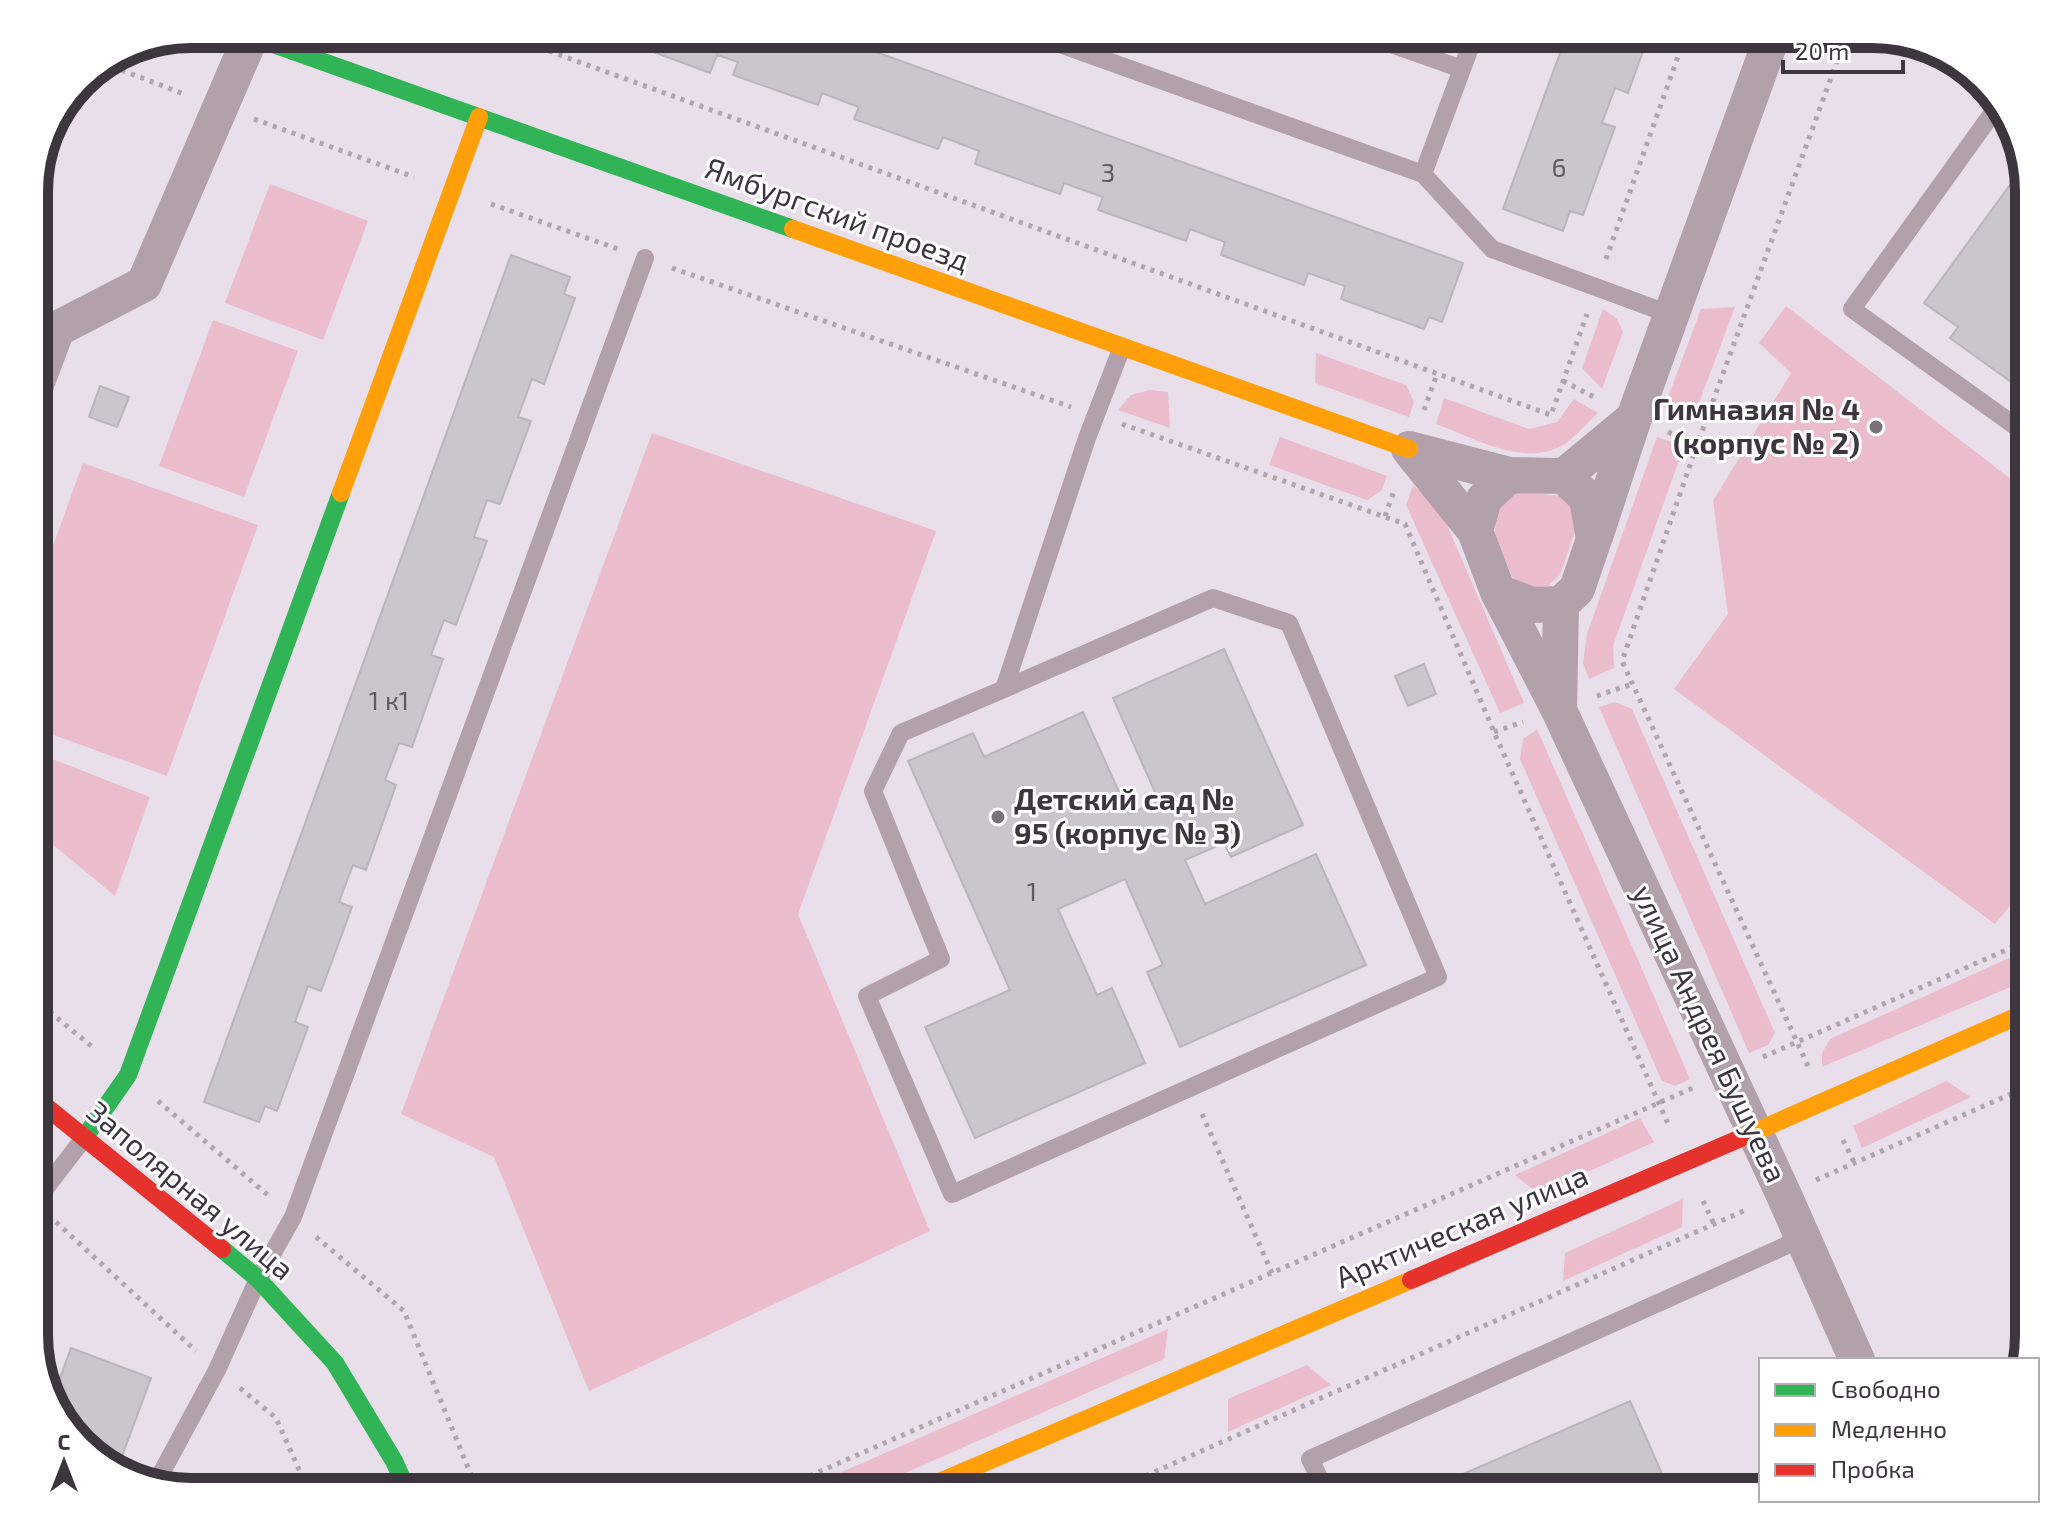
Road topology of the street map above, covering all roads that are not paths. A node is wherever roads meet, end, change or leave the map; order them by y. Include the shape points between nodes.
1 (243, 48) edge
2 (285, 48) edge
3 (1071, 48) edge
4 (1403, 48) edge
5 (1470, 48) edge
6 (1768, 48) edge
7 (1462, 69) junction
8 (1992, 114) edge
9 (479, 117) junction
10 (1423, 174) junction
11 (645, 258) dead end
12 (1672, 315) junction
13 (1122, 347) junction
14 (48, 353) edge
15 (1634, 418) junction
16 (2015, 426) edge
17 (1409, 449) junction
18 (1509, 475) junction
19 (1564, 476) junction
20 (1475, 531) junction
21 (1594, 539) junction
22 (1498, 592) junction
23 (1561, 604) junction
24 (1004, 689) junction
25 (1559, 710) junction
26 (2015, 1017) edge
27 (48, 1108) edge
28 (1755, 1132) junction
29 (84, 1138) junction
30 (48, 1186) edge
31 (1803, 1238) junction
32 (258, 1279) junction
33 (1856, 1358) edge
34 (161, 1474) edge
35 (402, 1478) edge
36 (949, 1478) edge
37 (1319, 1478) edge

1 - 14 street via 144,284 57,329
2 - 9 street, Ямбургский проезд
3 - 10 lane
4 - 7 lane
5 - 7 lane
6 - 12 street
7 - 10 lane
8 - 16 lane via 1852,309
9 - 13 street, Ямбургский проезд
9 - 29 street via 128,1075
10 - 12 lane via 1492,249
11 - 32 lane via 293,1217
12 - 15 street
13 - 17 street, Ямбургский проезд
13 - 24 lane
15 - 19 street
15 - 21 street
17 - 18 street
17 - 20 street
18 - 19 street
18 - 20 street via 1484,499
19 - 21 street via 1587,498
20 - 22 street
21 - 23 street via 1577,589
22 - 23 street via 1532,605
22 - 25 street, улица Андрея Бушуева
23 - 25 street
24 - 24 lane via 1213,598 1289,623 1438,977 952,1194 867,996 941,959 873,791 901,733
25 - 28 street, улица Андрея Бушуева
26 - 28 street, Арктическая улица
27 - 29 street, Заполярная улица
28 - 31 street, улица Андрея Бушуева
28 - 36 street, Арктическая улица
29 - 30 lane
29 - 32 street, Заполярная улица
31 - 33 street, улица Андрея Бушуева
31 - 37 lane via 1310,1459
32 - 34 lane
32 - 35 street, Заполярная улица via 335,1363

